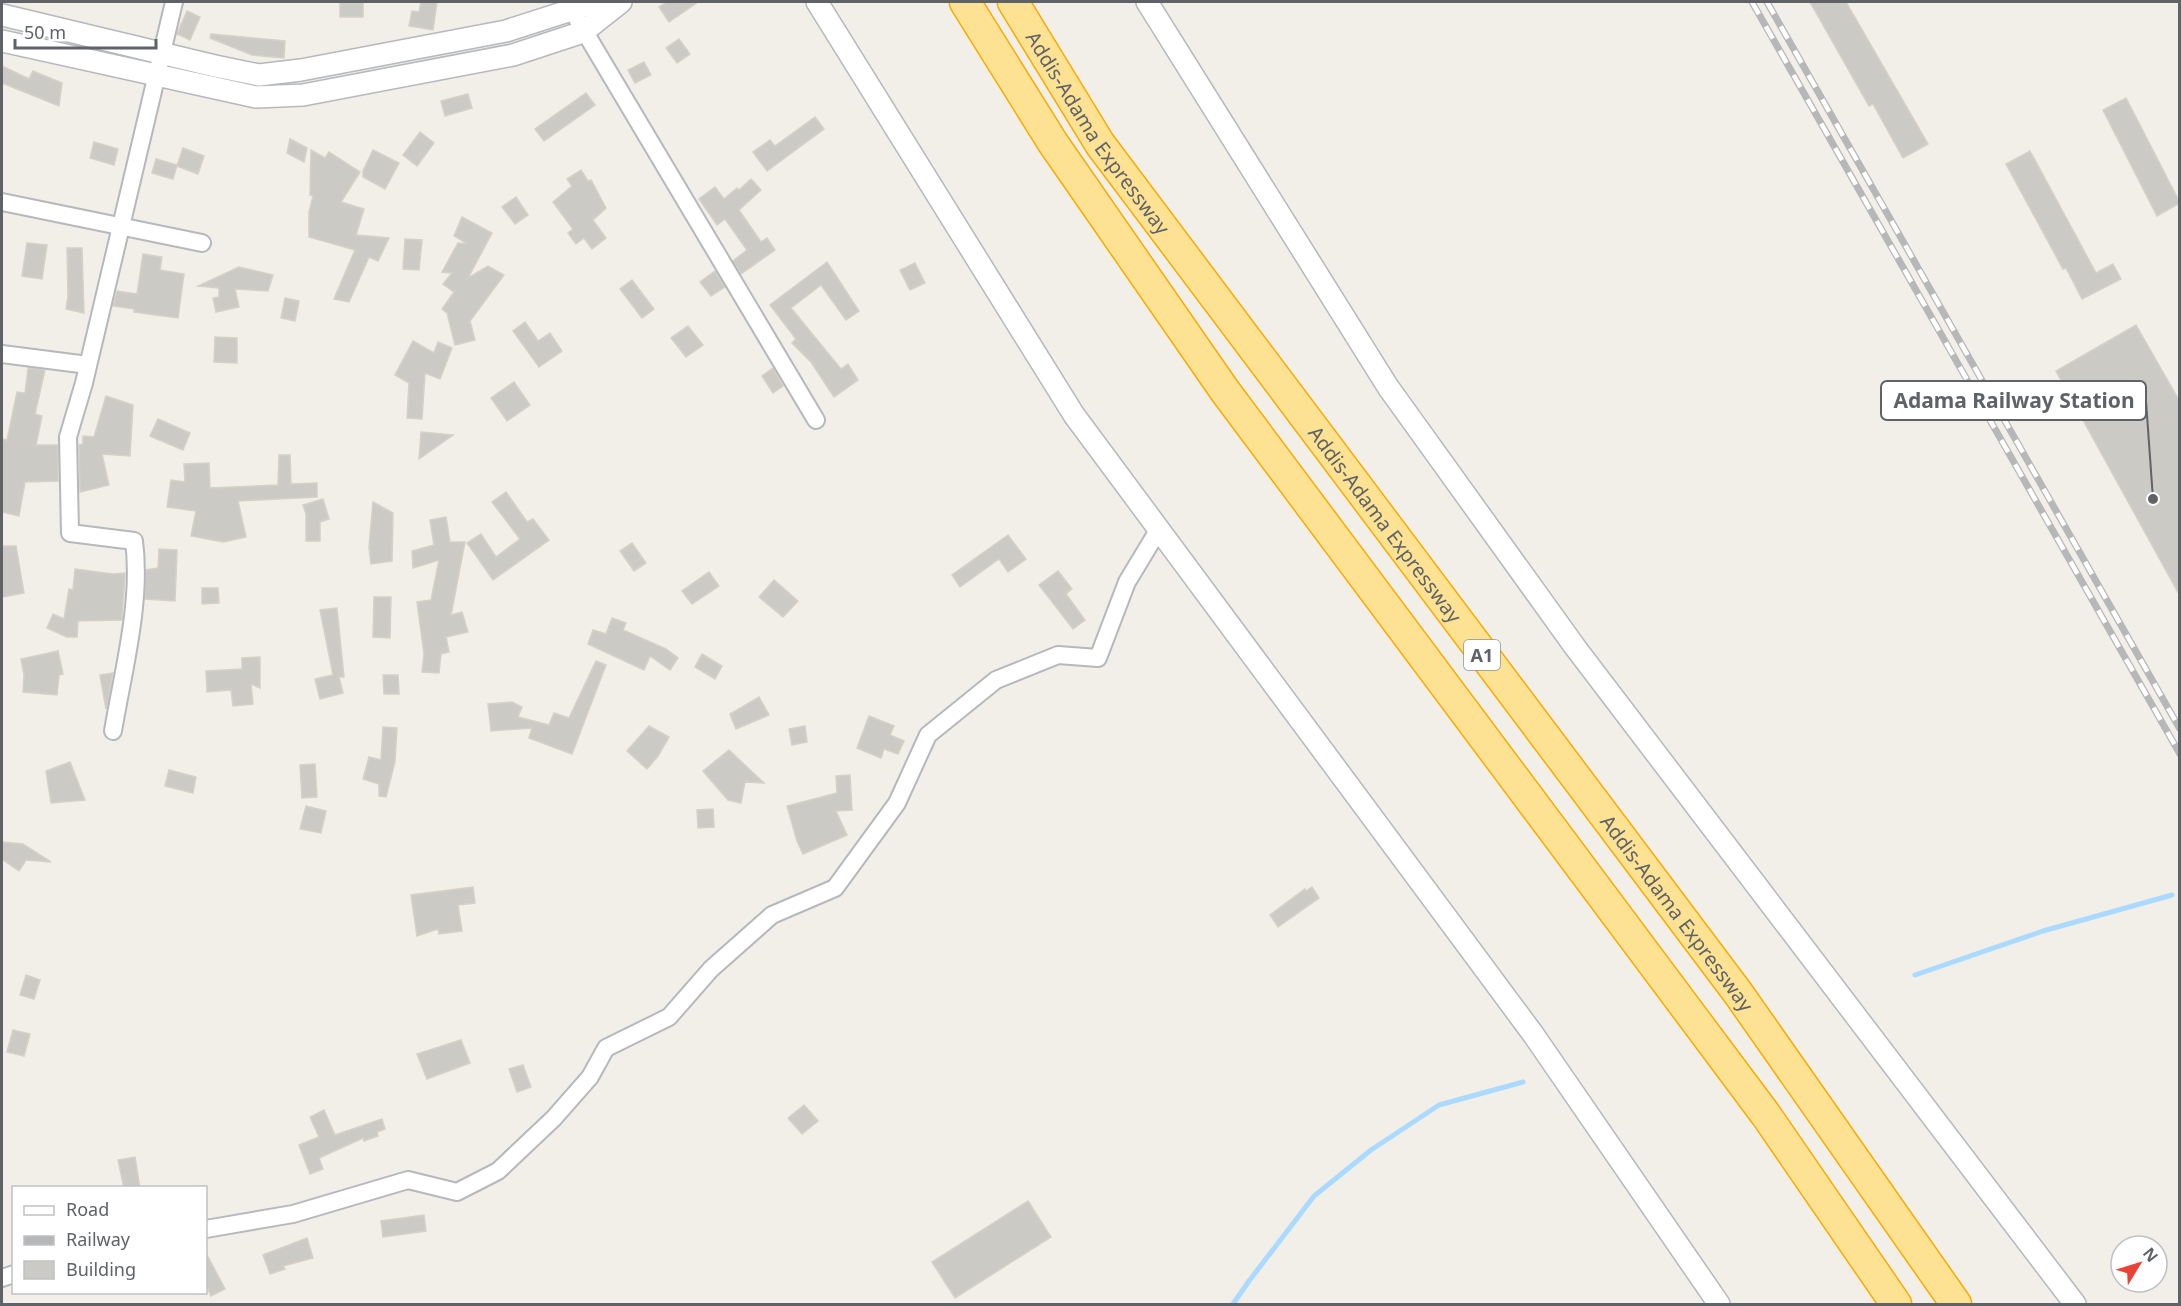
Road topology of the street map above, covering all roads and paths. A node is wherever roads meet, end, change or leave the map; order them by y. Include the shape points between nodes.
1 (174, 2) edge
2 (596, 2) edge
3 (621, 2) edge
4 (817, 2) edge
5 (965, 2) edge
6 (1013, 2) edge
7 (1147, 2) edge
8 (569, 6) edge
9 (2, 15) edge
10 (583, 32) junction
11 (2, 40) edge
12 (162, 53) junction
13 (156, 76) junction
14 (2, 202) edge
15 (121, 227) junction
16 (202, 243) dead end
17 (2, 354) edge
18 (88, 365) junction
19 (816, 420) dead end
20 (1159, 529) junction
21 (113, 731) dead end
22 (207, 1228) edge
23 (1719, 1305) edge
24 (1896, 1305) edge
25 (1956, 1305) edge
26 (2075, 1305) edge

1 - 12 street
2 - 8 street
3 - 10 street
4 - 20 street via 1074,415
5 - 24 highway, Addis-Adama Expressway / A1 via 1053,143 1226,391 1759,1105
6 - 25 highway, Addis-Adama Expressway / A1 via 1100,144 1738,993
7 - 26 street via 1388,387 1575,647
8 - 10 street
8 - 12 street via 506,31 270,74 226,69
9 - 12 street
10 - 13 street via 513,55 303,95 256,97
10 - 19 street
11 - 13 street
12 - 13 street
13 - 15 street
14 - 15 street
15 - 16 street
15 - 18 street
17 - 18 street
18 - 21 street via 68,437 70,533 134,541 137,562
20 - 22 street via 1127,582 1098,657 1058,655 996,680 928,735 897,803 835,888 772,915 711,969 669,1017 606,1048 583,1086 498,1172 457,1192 408,1180 293,1214
20 - 23 street via 1533,1034

